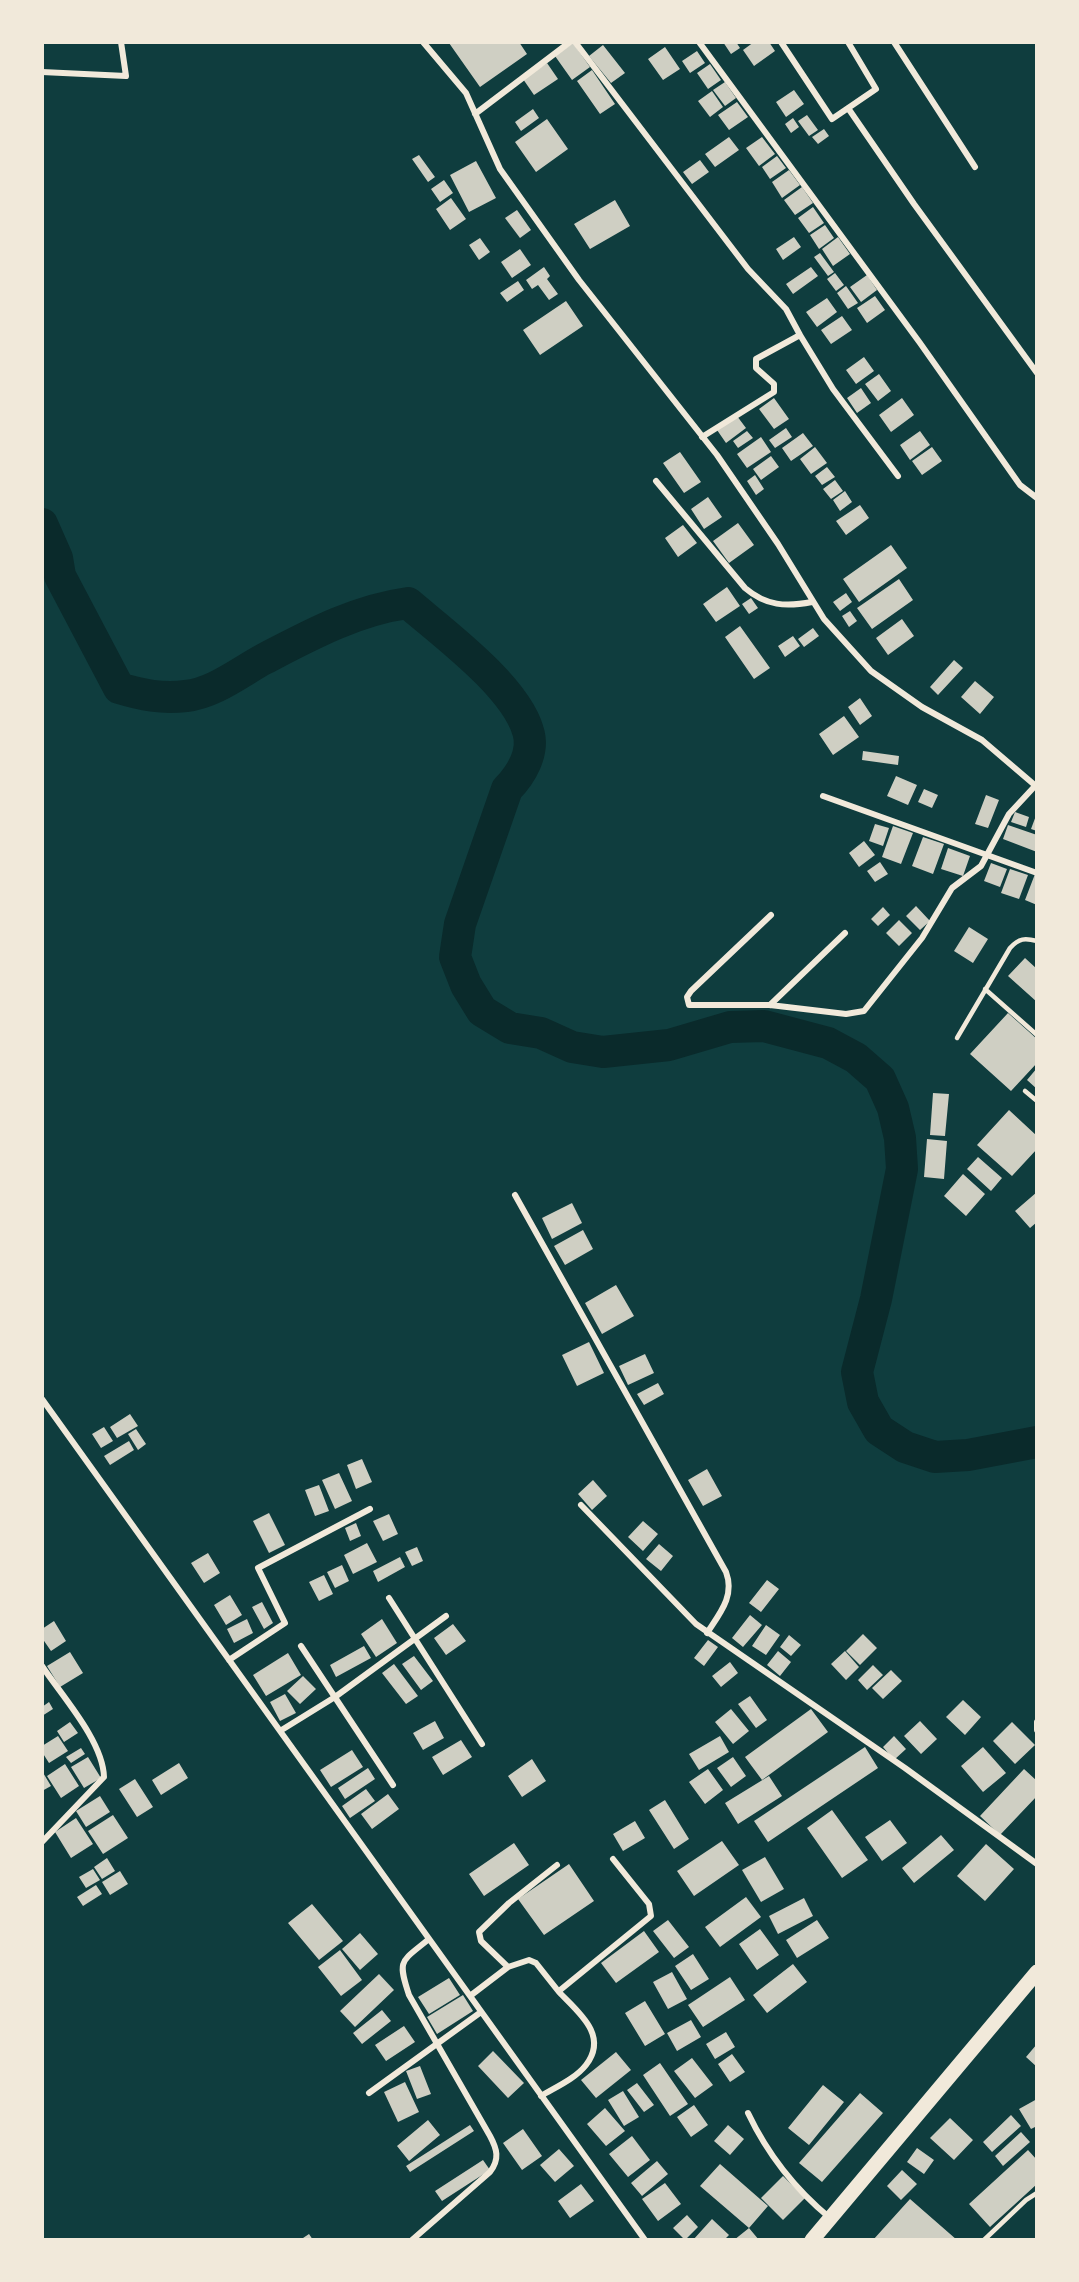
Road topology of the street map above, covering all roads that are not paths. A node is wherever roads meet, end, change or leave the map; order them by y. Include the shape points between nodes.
1 (121, 42) edge
2 (423, 42) edge
3 (570, 42) edge
4 (575, 42) edge
5 (699, 42) edge
6 (781, 42) edge
7 (848, 42) edge
8 (894, 42) edge
9 (42, 72) edge
10 (848, 108) junction
11 (475, 114) junction
12 (975, 167) dead end
13 (800, 335) junction
14 (1037, 373) edge
15 (702, 437) junction
16 (898, 476) dead end
17 (656, 481) dead end
18 (1037, 498) edge
19 (812, 602) junction
20 (1036, 786) edge
21 (823, 796) dead end
22 (988, 857) junction
23 (1037, 873) edge
24 (771, 915) dead end
25 (845, 933) dead end
26 (1037, 941) edge
27 (985, 988) junction
28 (770, 1005) junction
29 (1037, 1035) edge
30 (957, 1038) dead end
31 (1025, 1091) dead end
32 (1037, 1101) edge
33 (515, 1195) dead end
34 (42, 1399) edge
35 (581, 1505) dead end
36 (370, 1509) dead end
37 (389, 1598) dead end
38 (446, 1616) dead end
39 (707, 1633) junction
40 (413, 1640) junction
41 (301, 1646) dead end
42 (229, 1660) junction
43 (42, 1666) edge
44 (335, 1697) junction
45 (1037, 1722) edge
46 (1037, 1730) edge
47 (280, 1731) junction
48 (482, 1744) dead end
49 (393, 1785) dead end
50 (42, 1842) edge
51 (613, 1859) dead end
52 (1037, 1864) edge
53 (557, 1865) dead end
54 (429, 1939) junction
55 (508, 1967) junction
56 (1035, 1978) edge
57 (559, 1991) junction
58 (470, 1996) junction
59 (481, 2012) junction
60 (436, 2042) junction
61 (369, 2093) dead end
62 (541, 2096) junction
63 (748, 2113) dead end
64 (1037, 2193) edge
65 (830, 2218) junction
66 (412, 2240) edge
67 (645, 2240) edge
68 (812, 2240) edge
69 (984, 2240) edge

1 - 9 street via 126,76
2 - 11 street via 466,93
3 - 11 street
4 - 13 street via 748,269 786,309
5 - 18 street via 1020,485
6 - 10 street via 832,119
7 - 10 street via 876,89
8 - 12 street
10 - 14 street
11 - 15 street via 500,170 579,280
13 - 15 street via 756,359 756,368 774,384 774,392
13 - 16 street via 833,389
15 - 19 street via 778,544
17 - 19 street via 758,599 774,605
19 - 20 street via 871,671 905,696 982,740
20 - 22 street via 1009,814
21 - 22 street
22 - 23 street
22 - 28 street via 948,894 922,938 864,1011 846,1014
24 - 28 street via 687,997 689,1005 695,1006
25 - 28 street
26 - 27 lane via 1017,940
27 - 29 lane
27 - 30 lane
31 - 32 lane
33 - 39 street via 726,1572 729,1596
34 - 42 street
35 - 39 street
36 - 42 street via 258,1568 285,1623
37 - 40 street
38 - 40 street
39 - 52 street
40 - 44 street
40 - 48 street
41 - 44 street
42 - 47 street
43 - 50 street via 97,1748 104,1767 104,1777
44 - 47 street
44 - 49 street
45 - 46 street
47 - 54 street
51 - 57 street via 649,1904 651,1916
53 - 55 street via 479,1932 481,1941
54 - 58 street
54 - 60 street via 407,1957 401,1972 409,1995
55 - 57 street via 529,1960 536,1963
55 - 58 street
56 - 65 highway
57 - 62 street via 590,2023 593,2052 577,2074
58 - 59 street
59 - 60 street
59 - 62 street
60 - 61 street
60 - 66 street via 490,2136 497,2160 490,2172
62 - 67 street
63 - 65 street via 771,2155
64 - 69 lane
65 - 68 highway

